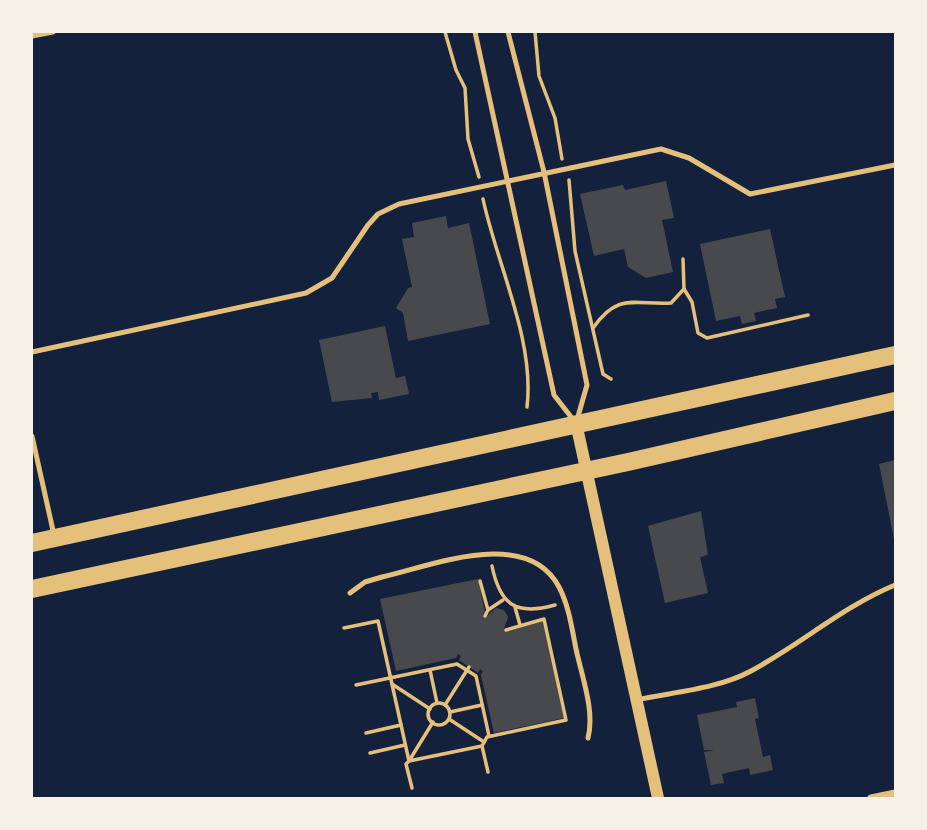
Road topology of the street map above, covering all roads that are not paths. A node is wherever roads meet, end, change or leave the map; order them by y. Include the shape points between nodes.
1 (53, 32) edge
2 (475, 32) edge
3 (508, 32) edge
4 (32, 36) edge
5 (895, 165) edge
6 (544, 172) junction
7 (506, 180) junction
8 (32, 352) edge
9 (895, 355) edge
10 (895, 401) edge
11 (576, 423) junction
12 (32, 436) edge
13 (586, 471) junction
14 (55, 538) junction
15 (32, 543) edge
16 (895, 585) edge
17 (32, 589) edge
18 (349, 593) dead end
19 (636, 700) junction
20 (588, 738) dead end
21 (895, 793) edge
22 (658, 799) edge
23 (871, 799) edge

1 - 4 lane
2 - 7 lane
3 - 6 lane
5 - 6 lane via 762,194 740,190 689,158 661,149
6 - 7 lane
6 - 11 lane via 587,385
7 - 8 lane via 399,204 378,214 332,278 306,293
7 - 11 lane via 554,395
9 - 11 main road
10 - 13 main road
11 - 13 street
11 - 14 main road
12 - 14 lane
13 - 17 main road
13 - 19 street
14 - 15 main road
16 - 19 lane via 749,672
18 - 20 lane via 382,577 489,553 511,553 536,563 553,577 565,602 590,716
19 - 22 street
21 - 23 street

